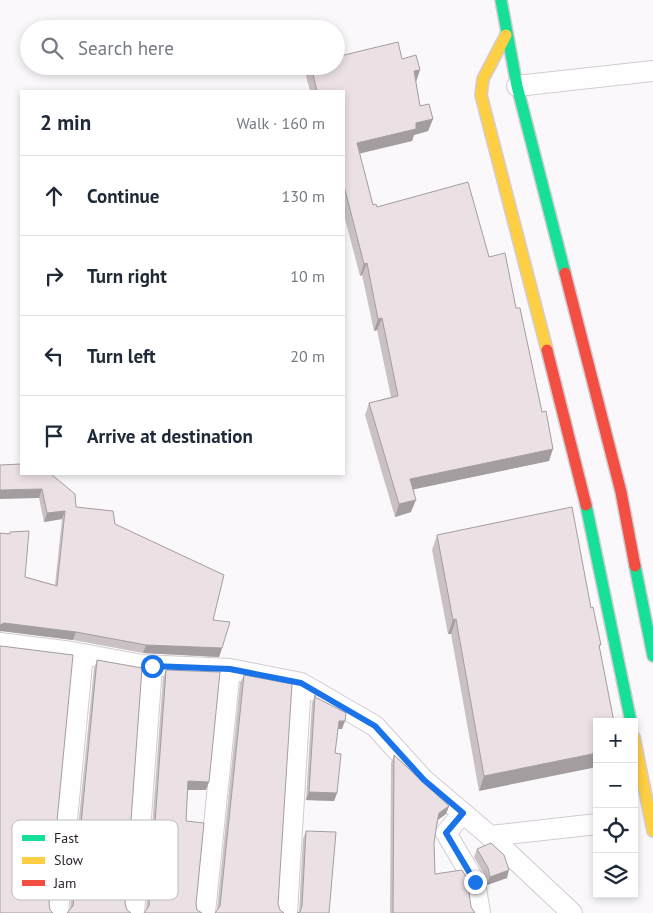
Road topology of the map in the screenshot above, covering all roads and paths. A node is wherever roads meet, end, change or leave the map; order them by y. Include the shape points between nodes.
1 (501, 0) edge
2 (506, 35) junction
3 (653, 71) edge
4 (517, 86) junction
5 (0, 643) edge
6 (83, 654) junction
7 (653, 656) edge
8 (152, 666) junction
9 (230, 669) junction
10 (301, 683) junction
11 (630, 718) edge
12 (638, 763) edge
13 (463, 813) junction
14 (67, 820) edge
15 (141, 820) edge
16 (646, 820) edge
17 (593, 824) edge
18 (490, 836) junction
19 (59, 900) edge
20 (135, 900) edge
21 (58, 913) edge
22 (134, 913) edge
23 (205, 913) edge
24 (287, 913) edge
25 (480, 913) edge
26 (572, 913) edge

1 - 2 main road
2 - 4 main road
2 - 11 main road via 483,79 481,95 586,503
3 - 4 street
4 - 7 main road via 621,492
5 - 6 street
6 - 8 street
6 - 14 street
8 - 9 street
8 - 15 street
9 - 10 street
9 - 23 street
10 - 13 street via 375,726 424,780
10 - 24 street
12 - 16 main road
13 - 18 street
13 - 25 street via 446,833 475,882
17 - 18 street
18 - 26 street
19 - 21 street
20 - 22 street

